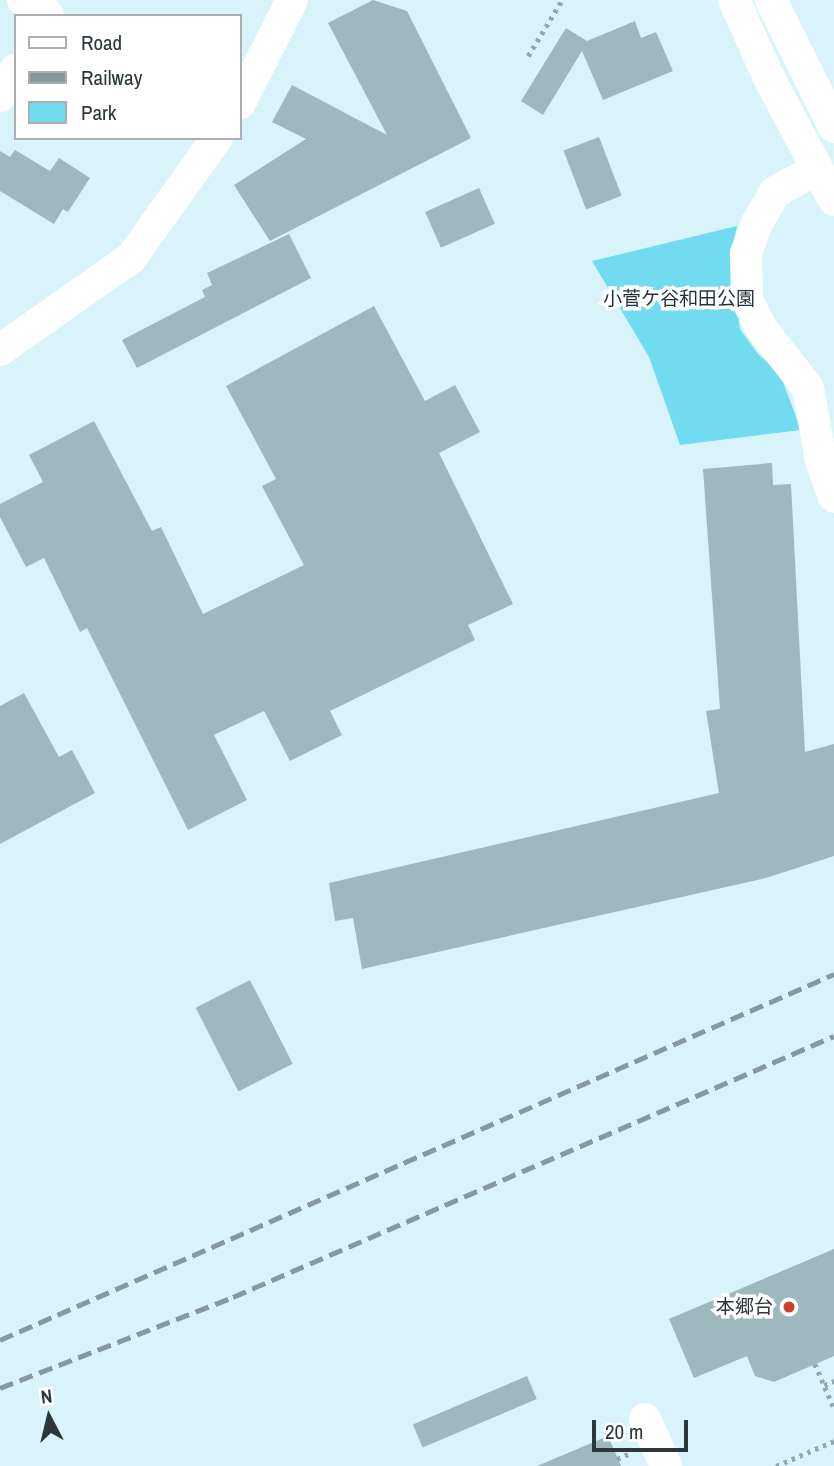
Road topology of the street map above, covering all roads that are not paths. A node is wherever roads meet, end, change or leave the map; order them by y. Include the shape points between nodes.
1 (292, 0) edge
2 (734, 0) edge
3 (771, 0) edge
4 (14, 72) edge
5 (0, 96) edge
6 (242, 99) edge
7 (834, 127) edge
8 (216, 140) edge
9 (817, 169) junction
10 (834, 200) edge
11 (0, 350) edge
12 (834, 498) edge
13 (645, 1419) dead end
14 (666, 1466) edge

1 - 6 street
2 - 9 street
3 - 7 street
4 - 5 street
8 - 11 street via 131,258
9 - 10 street
9 - 12 street via 775,192 757,223 746,253 747,300 762,329 808,388 821,461
13 - 14 street

